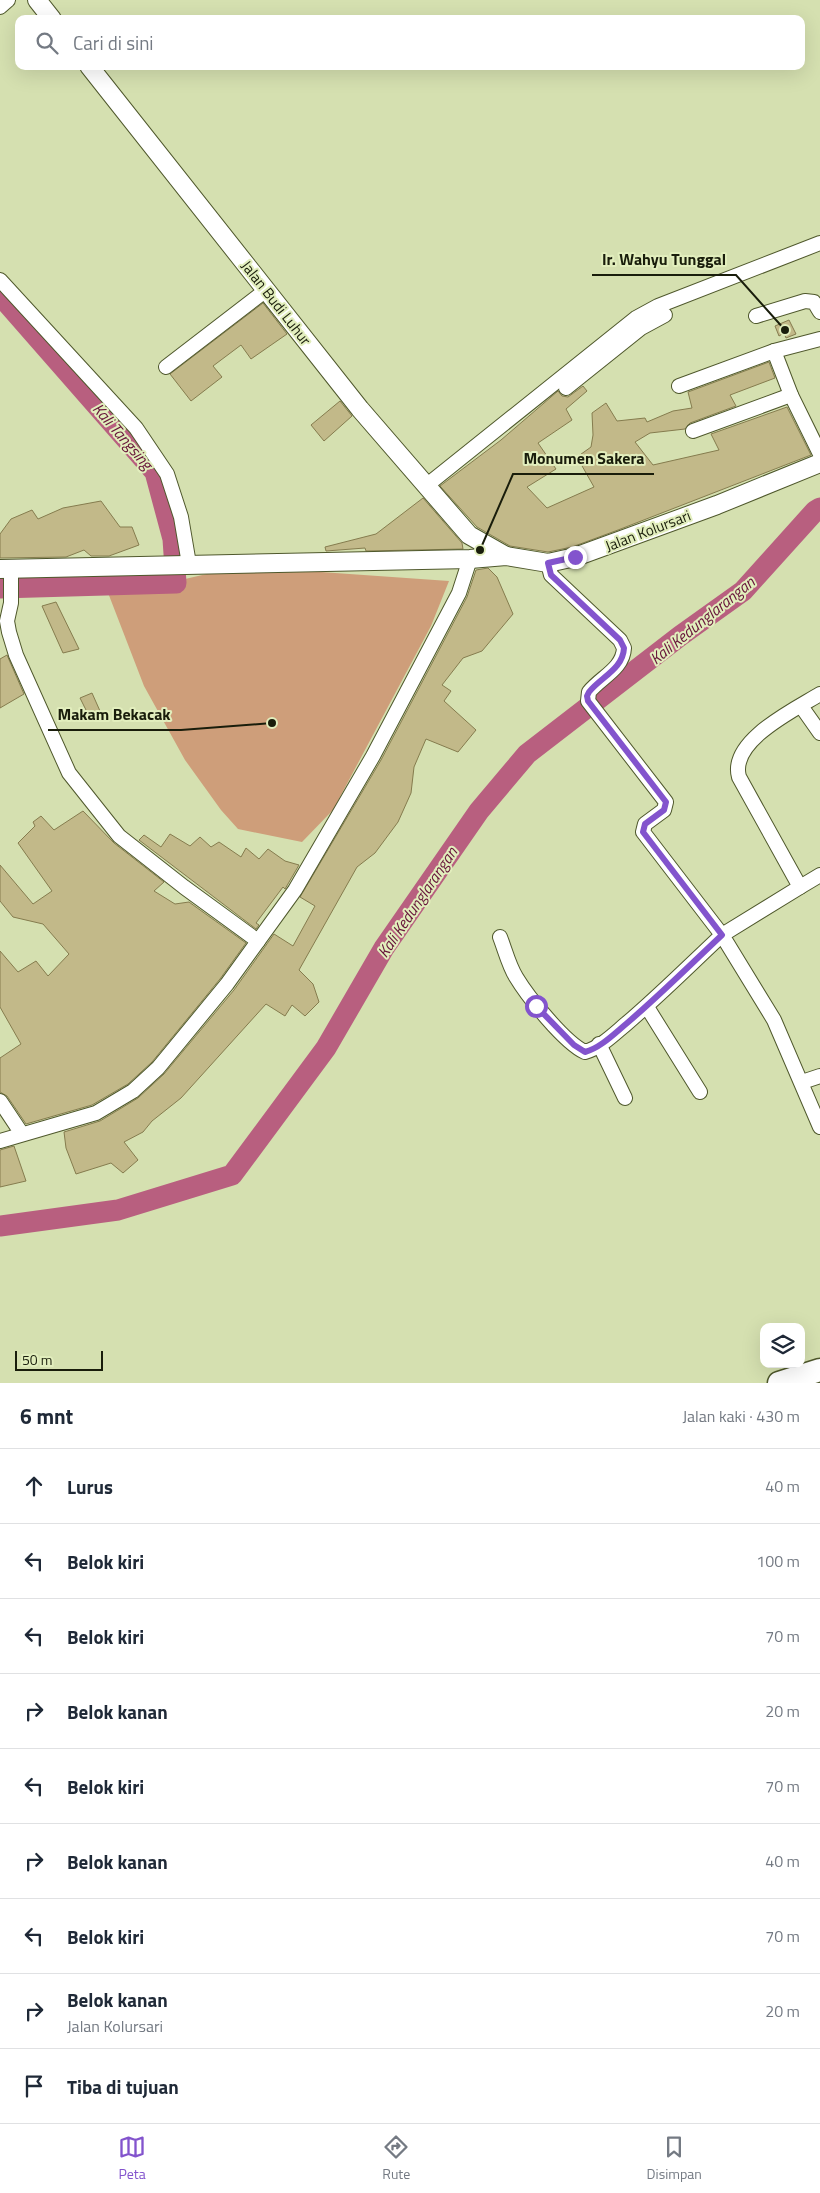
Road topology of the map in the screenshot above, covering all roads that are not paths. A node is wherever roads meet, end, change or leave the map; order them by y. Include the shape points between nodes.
1 (8, 0) edge
2 (37, 0) edge
3 (0, 7) edge
4 (49, 15) edge
5 (92, 70) edge
6 (820, 243) edge
7 (0, 280) edge
8 (266, 291) junction
9 (820, 312) edge
10 (665, 314) dead end
11 (756, 316) dead end
12 (820, 339) edge
13 (614, 342) junction
14 (774, 351) junction
15 (166, 367) dead end
16 (679, 386) dead end
17 (566, 388) dead end
18 (791, 395) junction
19 (693, 431) dead end
20 (820, 454) edge
21 (820, 463) edge
22 (426, 486) junction
23 (469, 535) junction
24 (506, 556) junction
25 (470, 559) junction
26 (548, 563) junction
27 (182, 564) junction
28 (7, 572) edge
29 (820, 694) edge
30 (801, 706) junction
31 (820, 733) edge
32 (820, 875) edge
33 (800, 887) junction
34 (722, 935) junction
35 (500, 937) dead end
36 (258, 940) junction
37 (646, 1007) junction
38 (599, 1044) junction
39 (820, 1076) edge
40 (802, 1082) junction
41 (700, 1092) dead end
42 (625, 1098) dead end
43 (0, 1101) edge
44 (820, 1127) edge
45 (22, 1134) junction
46 (0, 1141) edge
47 (820, 1370) edge
48 (779, 1383) edge

1 - 3 street
2 - 4 street
5 - 8 street, Jalan Budi Luhur
6 - 13 street via 658,306 636,318
7 - 27 street via 136,428 161,466 181,517
8 - 15 street
8 - 22 street, Jalan Budi Luhur
9 - 11 street via 814,302 805,300
10 - 13 street
12 - 14 street
13 - 17 street
13 - 22 street
14 - 16 street
14 - 18 street
18 - 19 street
18 - 20 street
21 - 26 street, Jalan Kolursari via 610,545
22 - 23 street, Jalan Budi Luhur
23 - 24 street, Jalan Budi Luhur
23 - 25 street
24 - 25 street, Jalan Kolursari
24 - 26 street, Jalan Kolursari
25 - 27 street, Jalan Kolursari
25 - 36 street via 459,593 373,756 295,890
26 - 34 street via 551,575 620,640 624,648 620,662 589,692 588,701 666,802 664,810 645,824 643,832
27 - 28 street, Jalan Kolursari
28 - 36 street via 11,594 8,621 16,655 69,773 119,836
29 - 30 street
30 - 31 street
30 - 33 street via 755,736 742,752 737,768
32 - 33 street
33 - 34 street
34 - 37 street
34 - 40 street via 774,1020
35 - 38 street via 516,976 536,1006 580,1050 585,1052
36 - 45 street via 227,984 158,1068 133,1091 96,1113
37 - 38 street
37 - 41 street
38 - 42 street
39 - 40 street
40 - 44 street
43 - 45 street
45 - 46 street
47 - 48 main road

